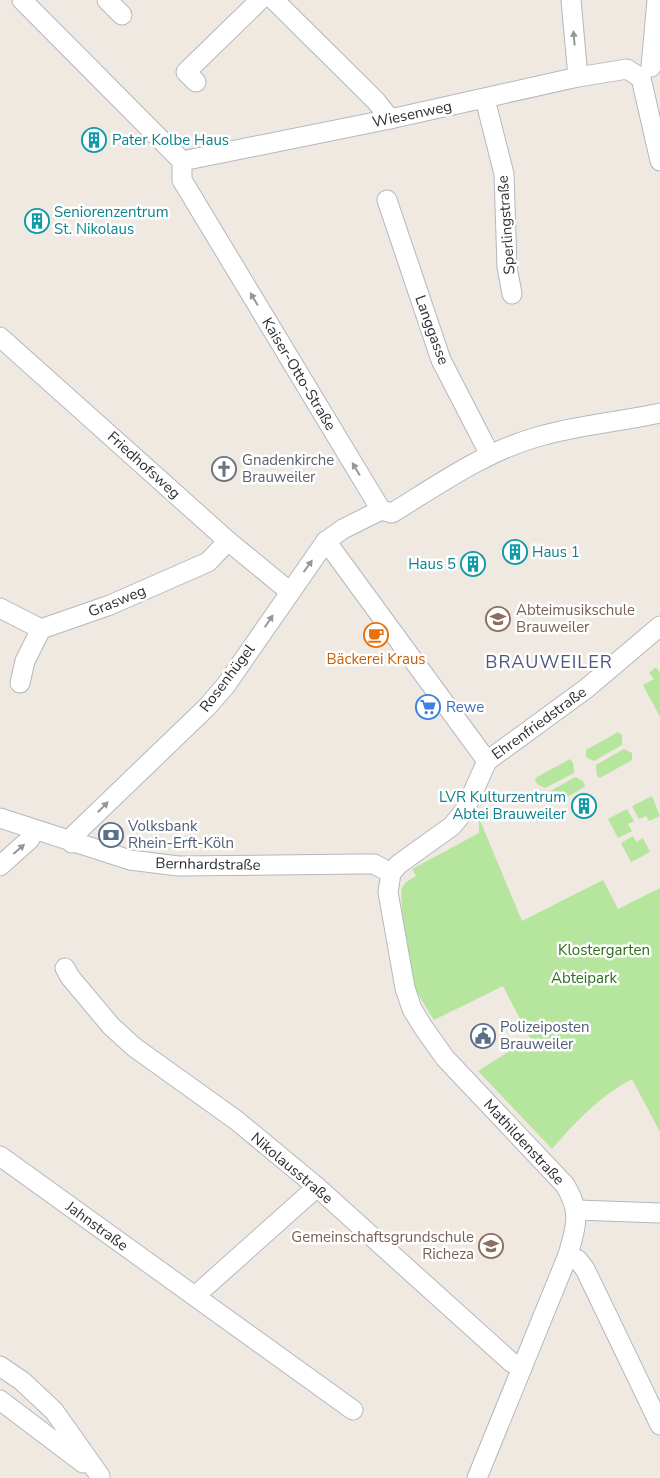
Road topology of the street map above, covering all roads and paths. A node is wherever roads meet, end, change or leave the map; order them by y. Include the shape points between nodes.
1 (107, 0) edge
2 (260, 0) edge
3 (274, 0) edge
4 (571, 0) edge
5 (657, 0) edge
6 (27, 2) edge
7 (122, 15) dead end
8 (650, 69) edge
9 (578, 77) junction
10 (196, 82) dead end
11 (485, 99) junction
12 (390, 119) junction
13 (182, 161) junction
14 (660, 161) edge
15 (387, 200) dead end
16 (512, 294) dead end
17 (0, 337) edge
18 (660, 413) edge
19 (490, 455) junction
20 (381, 510) junction
21 (228, 541) junction
22 (326, 542) junction
23 (289, 591) junction
24 (0, 608) edge
25 (660, 626) edge
26 (41, 629) junction
27 (20, 683) dead end
28 (487, 761) junction
29 (0, 818) edge
30 (34, 830) junction
31 (72, 843) junction
32 (0, 866) edge
33 (392, 873) junction
34 (65, 968) dead end
35 (0, 1156) edge
36 (317, 1187) junction
37 (577, 1210) junction
38 (660, 1213) edge
39 (568, 1255) junction
40 (195, 1296) junction
41 (0, 1366) edge
42 (522, 1368) junction
43 (22, 1381) junction
44 (0, 1400) edge
45 (353, 1410) dead end
46 (660, 1425) edge
47 (101, 1477) edge
48 (477, 1478) edge

1 - 7 street
2 - 10 street via 186,72
3 - 12 street via 376,101
9 -> 4 street
5 - 8 street
6 - 13 street
8 - 9 street, Wiesenweg via 626,69
8 - 14 street
9 - 11 street, Wiesenweg
11 - 12 street, Wiesenweg
11 - 16 street, Sperlingstraße via 504,174 507,267
12 - 13 street, Wiesenweg
20 -> 13 street, Kaiser-Otto-Straße via 182,180
15 - 19 street, Langgasse via 441,360
17 - 21 street, Friedhofsweg
18 - 19 street via 544,435
19 - 20 street via 392,513
20 - 22 street via 343,529
21 - 23 street, Friedhofsweg
21 - 26 street, Grasweg via 208,562 110,605
23 -> 22 street, Rosenhügel
22 - 28 street
31 -> 23 street, Rosenhügel via 74,835 207,707
24 - 26 street
25 - 28 street, Ehrenfriedstraße via 587,688
26 - 27 street via 25,661
28 - 33 street, Ehrenfriedstraße via 465,810 452,826 406,857
29 - 30 street, Bernhardstraße
30 - 31 street, Bernhardstraße
32 -> 30 street via 30,839
31 - 33 street, Bernhardstraße via 130,860 178,866 374,864
33 - 37 street, Mathildenstraße via 388,892 390,909 412,1009 445,1058 565,1185
34 - 36 street, Nikolausstraße via 111,1026 134,1047 236,1120
35 - 40 street, Jahnstraße
36 - 40 street
36 - 42 street, Nikolausstraße via 511,1362
37 - 38 street
37 - 39 street via 577,1223
39 - 42 street
39 - 46 street via 585,1269
40 - 45 street, Jahnstraße
41 - 43 street
42 - 48 street
43 - 44 street
43 - 47 street via 54,1411
44 - 47 street

